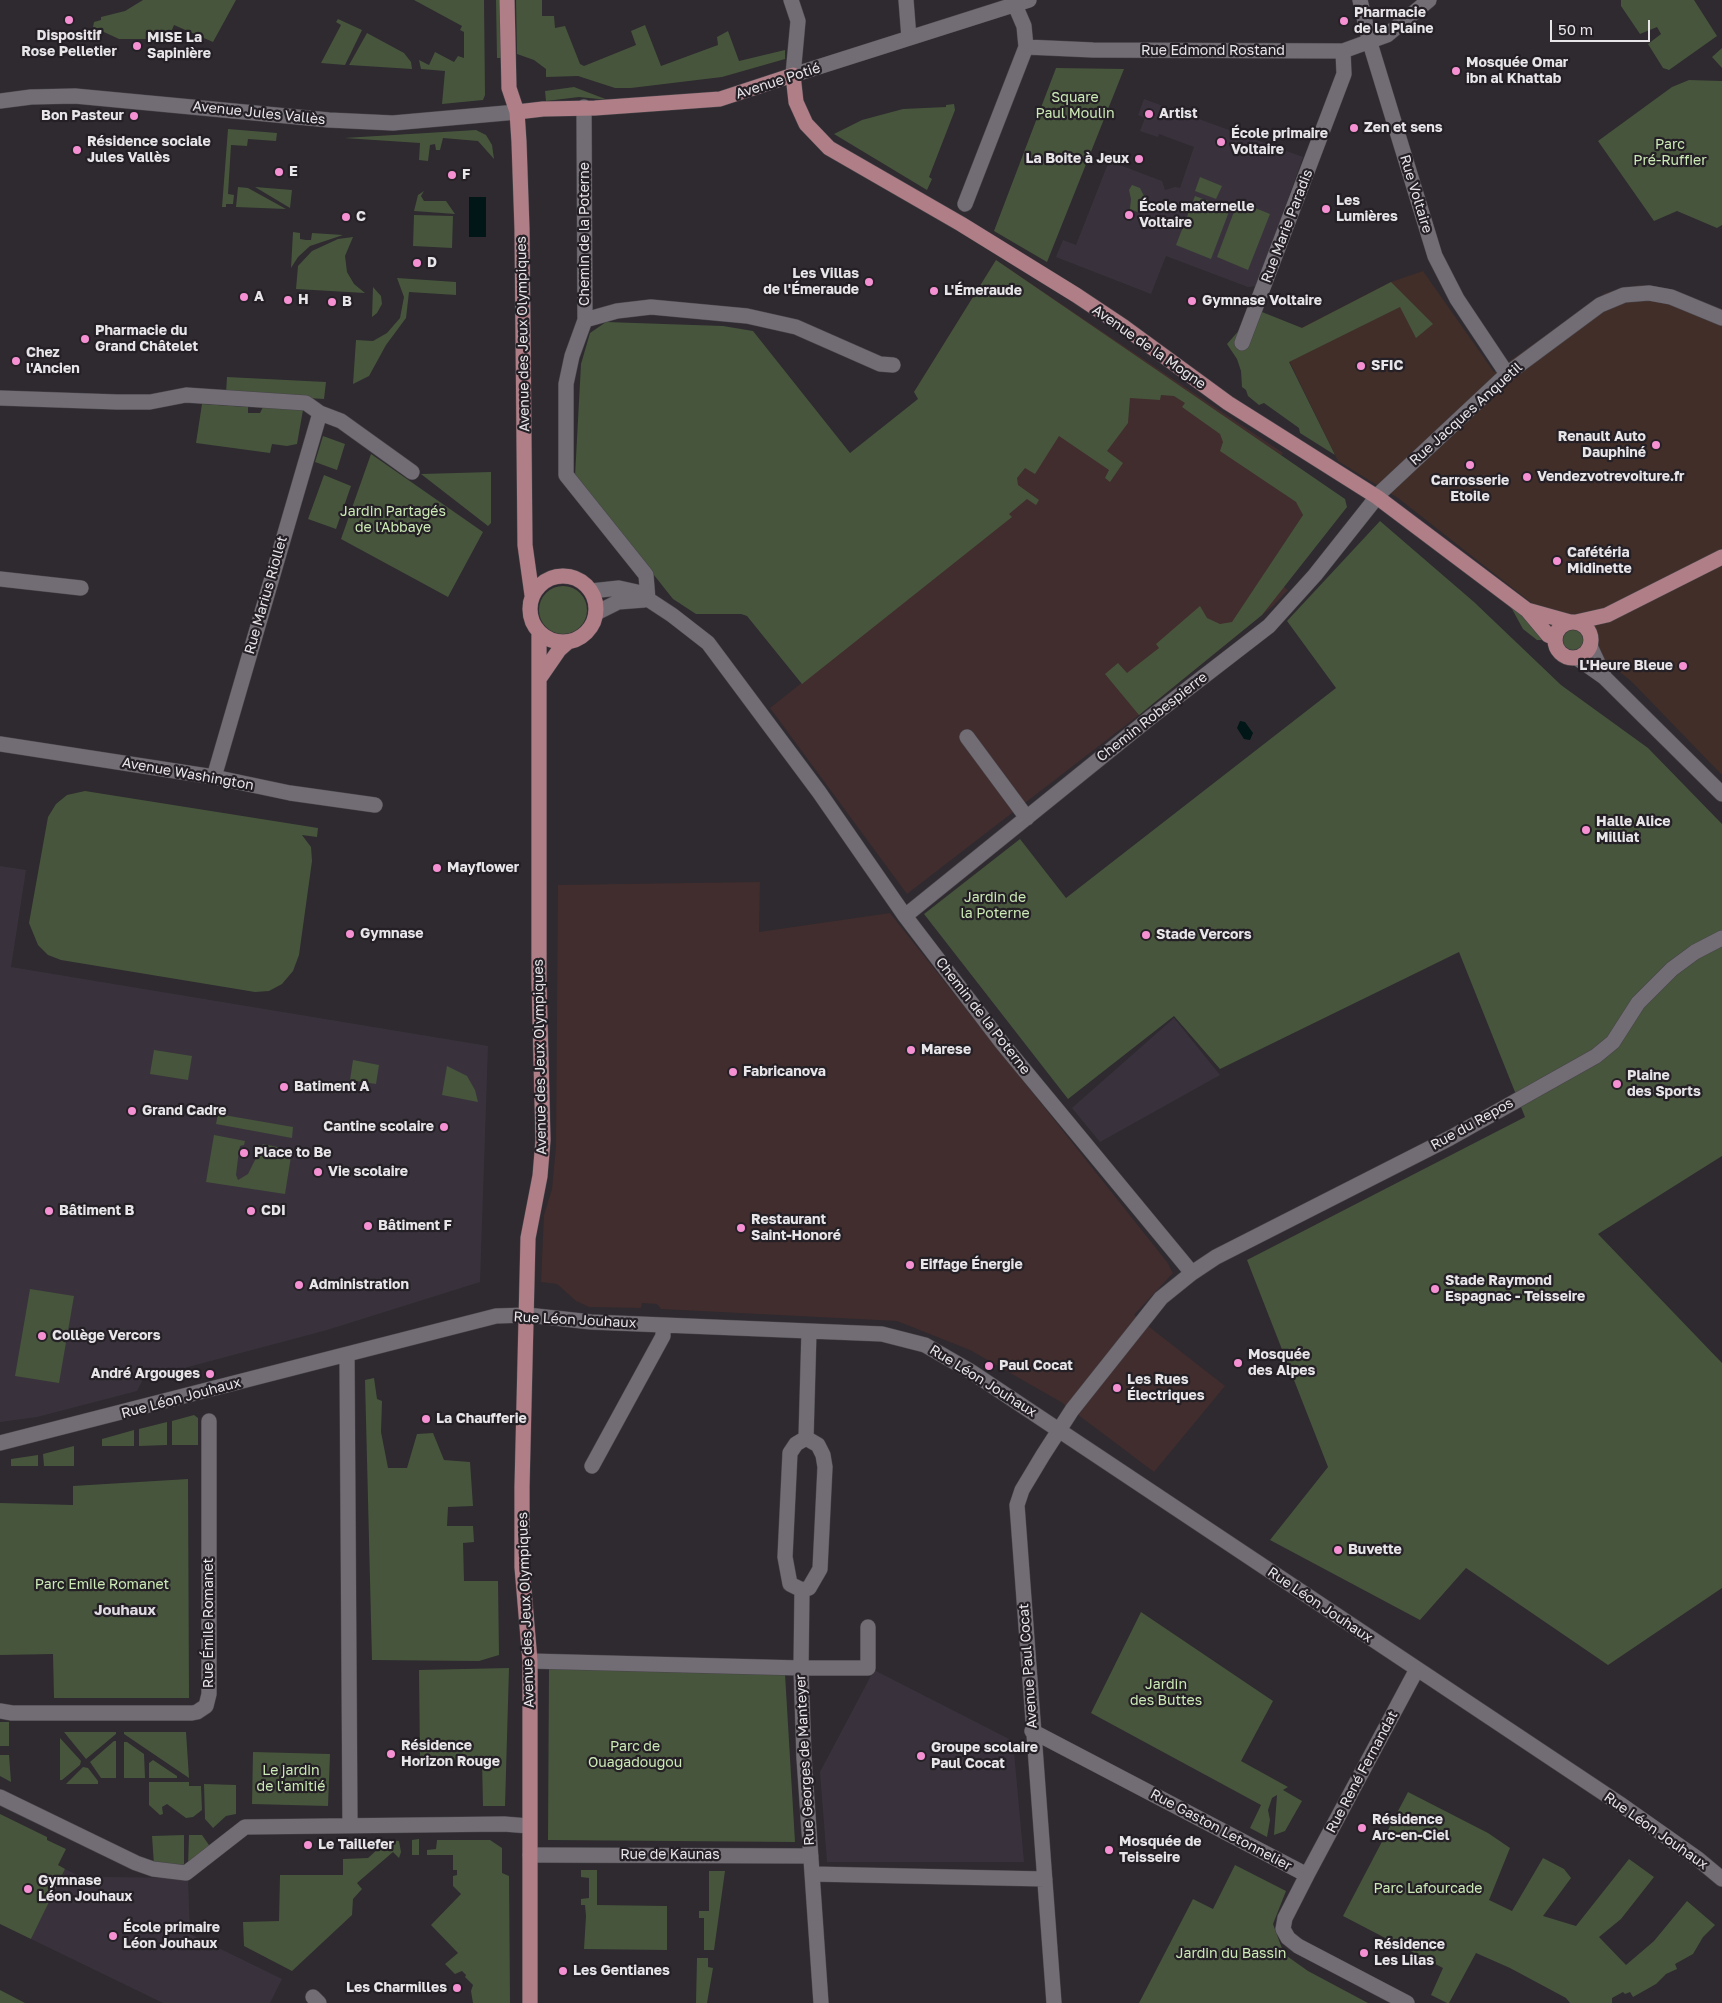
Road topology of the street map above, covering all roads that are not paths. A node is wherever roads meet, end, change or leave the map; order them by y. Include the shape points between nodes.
1 (508, 0) edge
2 (790, 0) edge
3 (906, 0) edge
4 (1360, 0) edge
5 (1429, 0) edge
6 (1022, 2) edge
7 (909, 38) junction
8 (1370, 43) junction
9 (1026, 47) junction
10 (1343, 51) junction
11 (793, 75) junction
12 (0, 101) edge
13 (584, 108) junction
14 (517, 112) junction
15 (965, 204) dead end
16 (1722, 318) edge
17 (586, 320) junction
18 (1242, 343) dead end
19 (893, 365) dead end
20 (1507, 374) junction
21 (0, 398) edge
22 (320, 413) junction
23 (412, 472) dead end
24 (1377, 497) junction
25 (527, 556) junction
26 (1722, 557) edge
27 (554, 576) junction
28 (0, 579) edge
29 (81, 588) dead end
30 (591, 591) junction
31 (532, 595) junction
32 (648, 600) junction
33 (1527, 610) junction
34 (596, 613) junction
35 (1607, 615) junction
36 (1573, 622) junction
37 (539, 632) junction
38 (1555, 638) junction
39 (568, 642) junction
40 (1591, 644) junction
41 (1577, 658) junction
42 (1604, 677) junction
43 (539, 679) junction
44 (967, 737) dead end
45 (0, 744) edge
46 (214, 777) junction
47 (1722, 794) edge
48 (375, 805) dead end
49 (1027, 818) junction
50 (906, 916) junction
51 (1722, 938) edge
52 (1192, 1273) junction
53 (526, 1315) junction
54 (663, 1325) junction
55 (809, 1331) junction
56 (347, 1355) junction
57 (209, 1421) dead end
58 (1058, 1430) junction
59 (806, 1438) junction
60 (0, 1444) edge
61 (592, 1466) dead end
62 (802, 1590) junction
63 (868, 1627) dead end
64 (530, 1661) junction
65 (801, 1668) junction
66 (1417, 1669) junction
67 (0, 1711) edge
68 (1032, 1731) junction
69 (0, 1797) edge
70 (350, 1825) junction
71 (530, 1826) junction
72 (530, 1855) junction
73 (811, 1856) junction
74 (812, 1874) junction
75 (1307, 1874) junction
76 (1045, 1879) junction
77 (1722, 1879) edge
78 (530, 2003) edge
79 (821, 2003) edge
80 (1054, 2003) edge
81 (1407, 2003) edge

1 - 14 main road, Avenue des Jeux Olympiques via 509,88
2 - 11 street via 798,21
3 - 7 street
4 - 8 street, Rue Voltaire
5 - 8 street, Rue Edmond Rostand via 1392,32
6 - 7 street, Avenue Potié
6 - 9 street
7 - 11 street, Avenue Potié
8 - 10 street, Rue Edmond Rostand
8 - 20 street, Rue Voltaire via 1442,272
9 - 10 street, Rue Edmond Rostand
9 - 15 street
10 - 18 street, Rue Marie Paradis via 1344,74
11 - 13 main road, Avenue Potié via 720,99
11 - 24 main road, Avenue de la Mogne via 795,98 806,124 829,148 1076,295 1228,402
12 - 14 street, Avenue Jules Vallès via 75,96 329,120 393,122
13 - 14 main road, Avenue Potié
13 - 17 street, Chemin de la Poterne
14 - 25 main road, Avenue des Jeux Olympiques
16 - 20 street, Rue Jacques Anquetil via 1672,297 1624,295 1600,305
17 - 19 street via 651,308 747,316 796,327 880,364
17 - 32 street, Chemin de la Poterne via 572,356 566,384 566,476 646,575
20 - 24 street, Rue Jacques Anquetil
21 - 22 street via 150,402 186,395 306,403
22 - 23 street via 341,421
22 - 46 street, Rue Marius Riollet
24 - 33 main road, Avenue de la Mogne
24 - 49 street, Chemin Robespierre via 1315,575 1268,626
25 - 27 main road
25 - 31 main road, Avenue des Jeux Olympiques
26 - 35 main road
27 - 30 main road via 575,577
27 - 31 main road
28 - 29 street
30 - 32 street, Chemin de la Poterne via 619,588 637,592
30 - 34 main road via 596,601
31 - 37 main road via 530,615
32 - 34 street via 618,602
32 - 50 street, Chemin de la Poterne via 708,643
33 - 36 main road, Avenue de la Mogne
33 - 38 main road, Avenue de la Mogne
34 - 39 main road via 587,632
35 - 36 main road
35 - 40 main road
36 - 38 main road via 1560,627
36 - 40 main road via 1586,626
37 - 39 main road via 552,640
37 - 43 main road, Avenue des Jeux Olympiques
38 - 41 main road via 1561,653
39 - 43 main road
40 - 41 main road
40 - 42 street
41 - 42 street
42 - 47 street
43 - 53 main road, Avenue des Jeux Olympiques via 539,971 543,1140 528,1238
44 - 49 street
45 - 46 street, Avenue Washington
46 - 48 street, Avenue Washington via 290,793
49 - 50 street, Chemin Robespierre
50 - 52 street, Chemin de la Poterne via 1057,1112
51 - 52 street, Rue du Repos via 1672,969 1638,1004 1613,1042 1596,1056 1450,1138 1216,1257
52 - 58 street via 1161,1298
53 - 54 street, Rue Léon Jouhaux
53 - 56 street, Rue Léon Jouhaux via 496,1316
53 - 64 main road, Avenue des Jeux Olympiques via 522,1567
54 - 55 street, Rue Léon Jouhaux
54 - 61 street via 663,1336
55 - 58 street, Rue Léon Jouhaux via 882,1334 925,1345
55 - 59 street
56 - 60 street, Rue Léon Jouhaux
56 - 70 street
57 - 67 street, Rue Émile Romanet via 209,1686 206,1706 197,1712 187,1713
58 - 66 street, Rue Léon Jouhaux
58 - 68 street, Avenue Paul Cocat via 1022,1490 1017,1505
59 - 62 street via 793,1447 789,1460 785,1558 790,1584
59 - 62 street via 818,1445 825,1466 820,1569 810,1588
62 - 65 street
63 - 65 street via 868,1668
64 - 65 street, Rue Georges de Manteyer
64 - 71 main road, Avenue des Jeux Olympiques
65 - 73 street, Rue Georges de Manteyer
66 - 75 street, Rue René Fernandat
66 - 77 street, Rue Léon Jouhaux via 1620,1804
68 - 75 street, Rue Gaston Letonnelier
68 - 76 street, Avenue Paul Cocat
69 - 70 street via 144,1866 186,1873 245,1827
70 - 71 street
71 - 72 main road, Avenue des Jeux Olympiques
72 - 73 street, Rue de Kaunas
72 - 78 main road, Avenue des Jeux Olympiques
73 - 74 street, Rue Georges de Manteyer
74 - 76 street
74 - 79 street, Rue Georges de Manteyer
75 - 81 street, Rue Gaston Letonnelier via 1284,1918 1283,1929 1288,1938
76 - 80 street, Avenue Paul Cocat

